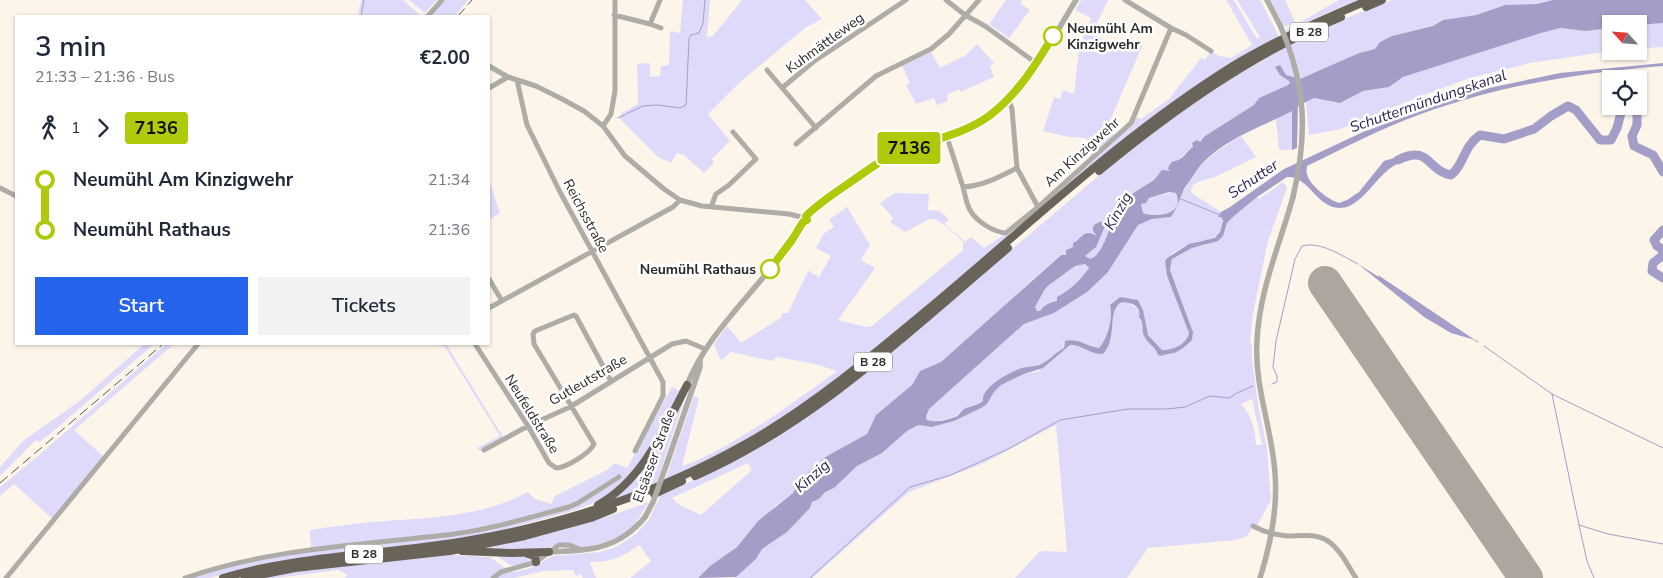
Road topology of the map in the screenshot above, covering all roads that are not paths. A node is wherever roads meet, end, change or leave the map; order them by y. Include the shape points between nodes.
1 (442, 0) edge
2 (615, 0) edge
3 (660, 0) edge
4 (906, 0) edge
5 (946, 0) edge
6 (978, 0) edge
7 (1076, 0) edge
8 (1125, 0) edge
9 (1138, 0) edge
10 (1267, 0) edge
11 (1369, 0) edge
12 (1382, 0) edge
13 (1134, 6) junction
14 (429, 15) edge
15 (614, 15) junction
16 (965, 15) junction
17 (650, 24) junction
18 (661, 28) dead end
19 (1171, 28) junction
20 (1210, 51) dead end
21 (1036, 63) junction
22 (490, 67) edge
23 (767, 70) dead end
24 (508, 77) junction
25 (517, 80) junction
26 (490, 87) edge
27 (782, 88) junction
28 (1009, 99) junction
29 (603, 126) junction
30 (816, 128) junction
31 (733, 132) dead end
32 (947, 137) junction
33 (796, 144) dead end
34 (1017, 168) junction
35 (963, 187) junction
36 (0, 188) edge
37 (15, 196) edge
38 (680, 200) junction
39 (711, 207) junction
40 (1038, 207) junction
41 (803, 218) junction
42 (592, 252) junction
43 (490, 281) edge
44 (502, 301) junction
45 (490, 307) edge
46 (197, 345) edge
47 (476, 345) edge
48 (705, 348) junction
49 (649, 357) junction
50 (611, 381) junction
51 (689, 388) junction
52 (570, 407) junction
53 (528, 426) junction
54 (484, 450) dead end
55 (635, 452) dead end
56 (619, 477) dead end
57 (581, 514) junction
58 (1253, 526) dead end
59 (1272, 534) junction
60 (450, 551) junction
61 (549, 552) junction
62 (526, 554) junction
63 (536, 562) junction
64 (6, 578) edge
65 (185, 578) edge
66 (223, 578) edge
67 (245, 578) edge
68 (493, 578) edge
69 (1260, 578) edge
70 (1356, 578) edge

1 - 14 street
2 - 15 street
3 - 17 street
4 - 27 street, Kuhmättleweg via 813,62
5 - 16 street
6 - 16 street
7 - 21 street, Elsässer Straße
8 - 13 street
9 - 13 street
10 - 59 street, bridge via 1280,25 1296,72 1303,116 1302,153 1293,197 1264,292 1257,341 1257,368 1275,472 1276,506
11 - 57 highway, B 28 via 1288,36 1235,65 1169,109 892,340 775,425 686,474
12 - 60 highway, B 28 via 1291,40 1173,113 865,369 757,444 667,489 591,518
13 - 19 street
15 - 17 street
15 - 29 street via 615,91 611,114
16 - 21 street
16 - 30 street via 931,49 876,76
17 - 18 street
19 - 20 street
19 - 40 street, Am Kinzigwehr via 1131,123
21 - 28 street, Elsässer Straße
22 - 24 street
23 - 27 street
24 - 25 street
24 - 26 street
25 - 29 street via 574,105
25 - 42 street, Reichsstraße via 527,125
27 - 30 street
28 - 32 street, Elsässer Straße via 988,117
28 - 34 street
29 - 38 street via 625,156
30 - 33 street
31 - 39 street via 756,160 716,194
32 - 35 street
32 - 41 street, Elsässer Straße via 886,158
34 - 35 street via 986,183
34 - 40 street
35 - 40 street, Am Kinzigwehr via 968,208 1002,233 1011,230
36 - 37 street
38 - 39 street
38 - 42 street
39 - 41 street
41 - 48 street, Elsässer Straße via 783,253
42 - 44 street
42 - 49 street, Reichsstraße
43 - 44 street
44 - 45 street
46 - 64 street
47 - 53 street, Neufeldstraße
48 - 49 street, Gutleutstraße via 686,341 672,344
48 - 51 street, Elsässer Straße via 695,365
49 - 50 street, Gutleutstraße
49 - 55 street, Reichsstraße via 663,382 663,396
50 - 52 street, Gutleutstraße
50 - 52 street via 576,316 535,331 532,337 534,344
51 - 57 highway via 634,477 613,497
51 - 61 street, Elsässer Straße, bridge via 667,463 645,517 632,531 602,547
52 - 53 street, Gutleutstraße
52 - 53 street, Neufeldstraße via 594,444 564,467 551,466
53 - 54 street, Gutleutstraße
56 - 65 street via 569,507 504,524 455,534 276,555
57 - 66 highway, B 28 via 471,540 285,564
58 - 59 street
59 - 69 street
59 - 70 street via 1309,535 1327,540
60 - 62 highway
60 - 67 highway, B 28 via 295,568
61 - 62 highway
61 - 63 street
62 - 63 highway via 535,556
63 - 68 street via 501,572

